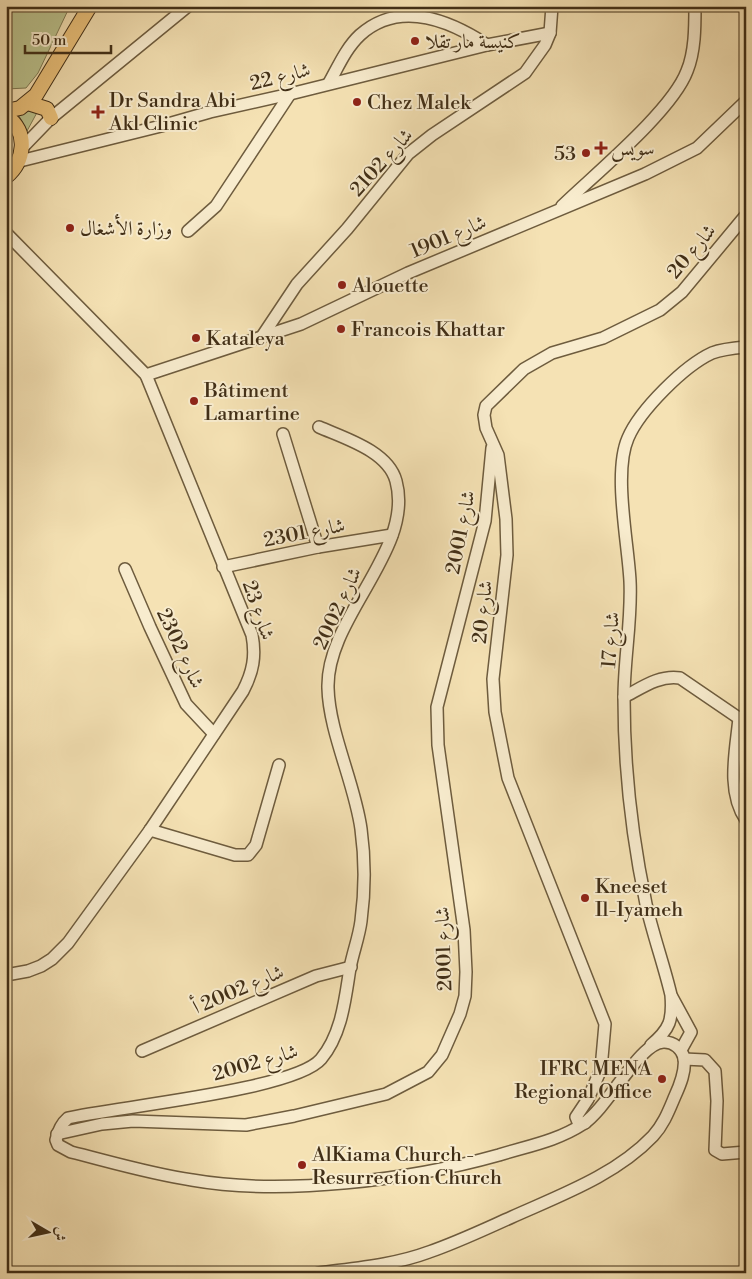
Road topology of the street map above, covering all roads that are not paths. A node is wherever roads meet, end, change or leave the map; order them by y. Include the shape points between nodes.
1 (90, 6) edge
2 (188, 6) edge
3 (552, 6) edge
4 (695, 6) edge
5 (550, 33) junction
6 (487, 45) junction
7 (329, 84) junction
8 (290, 94) junction
9 (746, 100) edge
10 (28, 103) junction
11 (6, 111) edge
12 (6, 116) edge
13 (51, 118) junction
14 (21, 155) junction
15 (6, 176) edge
16 (556, 211) junction
17 (746, 215) edge
18 (188, 231) dead end
19 (6, 233) edge
20 (261, 338) junction
21 (746, 347) edge
22 (146, 375) junction
23 (319, 428) dead end
24 (283, 434) dead end
25 (492, 443) junction
26 (392, 535) junction
27 (318, 547) junction
28 (223, 567) junction
29 (125, 569) dead end
30 (624, 697) junction
31 (742, 720) edge
32 (214, 734) junction
33 (279, 765) dead end
34 (746, 820) edge
35 (150, 830) junction
36 (351, 967) junction
37 (6, 975) edge
38 (671, 995) junction
39 (645, 1050) junction
40 (142, 1051) dead end
41 (683, 1055) junction
42 (580, 1120) junction
43 (57, 1134) junction
44 (746, 1152) edge
45 (319, 1273) edge

1 - 10 main road
2 - 13 street
3 - 5 street, شارع 2102
4 - 16 street via 695,30 688,71 677,90 665,106
5 - 6 street, شارع 22
5 - 20 street, شارع 2102 via 525,73 408,154 298,284
6 - 7 street, شارع 22
6 - 7 street via 446,22 419,16 398,16 361,34 342,59
7 - 8 street, شارع 22
8 - 14 street, شارع 22 via 161,126
8 - 18 street via 216,206
9 - 16 street, شارع 1901 via 697,148
10 - 11 main road
10 - 13 main road via 47,109
12 - 14 main road via 18,128
13 - 14 street
14 - 15 main road
16 - 20 street, شارع 1901 via 408,273 301,324
17 - 25 street, شارع 20 via 682,292 660,310 603,338 552,353 524,369 486,406 484,415
19 - 22 street, شارع 23
20 - 22 street, شارع 1901
21 - 30 street, شارع 17 via 714,353 699,361 658,398 628,438 621,487 631,606
22 - 28 street, شارع 23
23 - 26 street, شارع 2002 via 359,443 376,454 392,472 396,478 398,503
24 - 27 street
25 - 42 street, شارع 20 via 501,473 508,555 493,679 501,745 508,778 605,1024 600,1069
25 - 43 street, شارع 2001 via 485,521 437,707 438,745 464,930 466,972 460,1014 442,1055 428,1072 386,1094 294,1116 246,1125 133,1121
26 - 27 street, شارع 2301
26 - 36 street, شارع 2002 via 335,648 329,673 333,719 361,828 361,921
27 - 28 street, شارع 2301
28 - 32 street, شارع 23 via 252,635 254,662 244,691
29 - 32 street, شارع 2302 via 186,704
30 - 31 street via 658,679 680,678
30 - 38 street, شارع 17 via 633,835 647,906
31 - 34 street via 734,766 735,789
32 - 35 street, شارع 23
33 - 35 street via 256,846 248,855 235,855
35 - 37 street, شارع 23 via 61,951 41,966
36 - 40 street, شارع 2002 أ via 316,976
36 - 43 street, شارع 2002 via 335,1034 320,1060 314,1064 291,1075 214,1094 68,1118
38 - 39 street, شارع 17 via 667,1030
38 - 41 street, شارع 17 via 691,1032
39 - 41 street via 653,1044 666,1042 674,1044
39 - 42 street, شارع 17 via 614,1094
41 - 44 street via 705,1060 715,1071 715,1150 722,1154
41 - 45 street via 677,1092 659,1128 640,1148 600,1175 569,1192 429,1253 390,1263
42 - 43 street via 558,1138 474,1162 335,1183 276,1187 192,1180 128,1166 71,1152 58,1145

